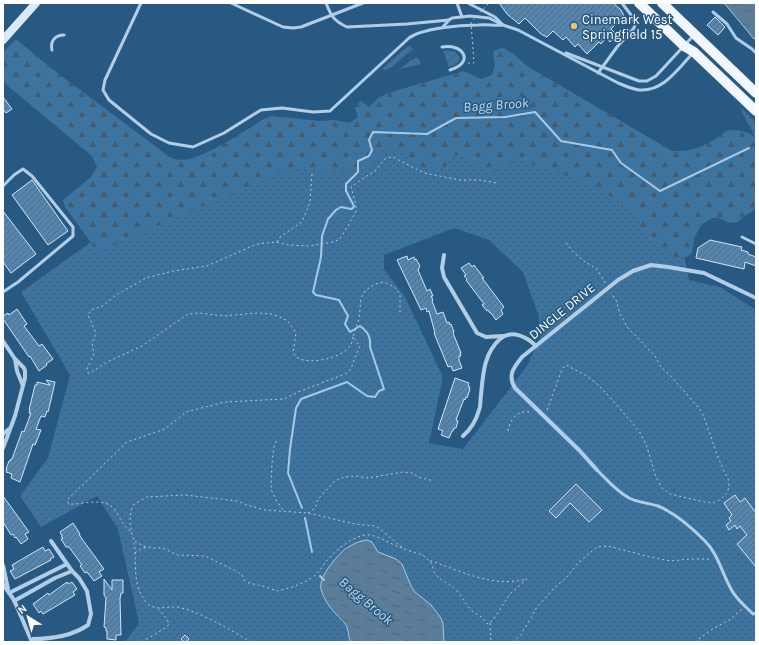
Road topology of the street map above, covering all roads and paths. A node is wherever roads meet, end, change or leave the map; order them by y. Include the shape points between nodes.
1 (36, 3) edge
2 (141, 3) edge
3 (231, 3) edge
4 (326, 3) edge
5 (363, 3) edge
6 (457, 3) edge
7 (468, 3) edge
8 (489, 3) edge
9 (622, 3) edge
10 (639, 3) edge
11 (647, 3) edge
12 (662, 3) edge
13 (713, 12) dead end
14 (331, 15) junction
15 (462, 17) junction
16 (449, 20) junction
17 (503, 25) junction
18 (684, 25) junction
19 (442, 28) junction
20 (64, 35) dead end
21 (694, 37) junction
22 (3, 40) edge
23 (442, 47) dead end
24 (691, 48) junction
25 (555, 49) junction
26 (52, 50) dead end
27 (756, 53) edge
28 (468, 63) dead end
29 (603, 67) junction
30 (450, 70) dead end
31 (598, 73) junction
32 (756, 93) edge
33 (756, 111) edge
34 (312, 174) dead end
35 (497, 183) dead end
36 (3, 186) edge
37 (742, 237) dead end
38 (277, 242) junction
39 (566, 244) dead end
40 (756, 244) edge
41 (444, 255) dead end
42 (608, 288) junction
43 (3, 292) edge
44 (756, 298) edge
45 (400, 312) dead end
46 (354, 336) junction
47 (503, 336) junction
48 (3, 341) edge
49 (536, 346) junction
50 (15, 359) junction
51 (23, 386) junction
52 (542, 414) junction
53 (13, 424) junction
54 (508, 431) dead end
55 (3, 434) edge
56 (463, 436) dead end
57 (276, 441) dead end
58 (3, 448) edge
59 (597, 470) joint
60 (434, 481) dead end
61 (284, 511) junction
62 (307, 513) junction
63 (131, 531) junction
64 (50, 541) dead end
65 (134, 541) junction
66 (148, 547) junction
67 (404, 549) junction
68 (135, 553) junction
69 (717, 559) junction
70 (428, 560) junction
71 (67, 564) junction
72 (3, 565) edge
73 (72, 571) junction
74 (3, 584) edge
75 (9, 593) junction
76 (14, 601) junction
77 (745, 606) junction
78 (159, 609) junction
79 (756, 613) edge
80 (490, 623) junction
81 (59, 637) junction
82 (31, 641) edge
83 (57, 642) edge
84 (142, 642) edge
85 (251, 642) edge
86 (491, 642) edge
87 (513, 642) edge
88 (695, 642) edge

1 - 22 main road
2 - 19 lane via 105,80 103,90 109,100 151,134 169,143 193,146 224,133 261,110 282,108 313,112 330,111 409,38 421,32
3 - 14 lane via 288,28 301,27
4 - 14 lane
5 - 14 lane
6 - 15 lane
7 - 17 lane via 495,17
8 - 28 path, bridge via 471,22 474,63
9 - 29 lane via 631,15 634,28
10 - 24 main road
11 - 18 main road via 680,34 684,34 687,29
12 - 18 main road
13 - 27 lane via 727,24 736,38
14 - 16 lane via 347,27
15 - 16 lane
15 - 17 lane via 480,16
16 - 19 lane
17 - 19 lane via 478,24
17 - 25 lane
18 - 21 main road
20 - 26 lane via 58,35 54,39 51,44
21 - 24 lane
21 - 32 main road
23 - 30 lane via 454,47 464,56 464,62 460,66
24 - 29 lane via 647,81 639,81
24 - 31 lane via 668,80 654,88 633,89
24 - 33 main road
25 - 29 lane
25 - 31 lane
29 - 31 lane
34 - 38 path via 310,202 302,222
35 - 38 path via 460,180 424,173 393,157 386,158 375,172 351,188 356,211 340,239 310,246
36 - 43 lane via 23,169 32,176 73,227 73,236
37 - 40 lane
38 - 46 path via 257,244 207,266 146,278 103,306 91,310 88,314 95,336 92,344 94,354 88,372 142,346 188,314 199,312 223,316 271,314 288,320 296,333 293,353 305,360 330,359 340,355 350,346
39 - 42 path via 597,269
41 - 47 street via 444,277 477,333 486,337
42 - 44 street, DINGLE DRIVE via 633,271 651,265 704,273
42 - 49 street, DINGLE DRIVE
42 - 52 path via 628,328 699,408 718,460 729,481 727,493 714,503 670,494 662,488 639,431 596,383 566,364 547,411
45 - 46 path via 400,294 394,287 384,282 375,284 366,290 362,298
46 - 63 path via 360,346 351,369 346,374 284,399 225,402 186,412 165,429 127,442 67,500 69,504 107,504
47 - 49 street via 516,334 527,338
47 - 56 street via 487,355 480,410 474,424
48 - 50 street
49 - 52 street, DINGLE DRIVE via 516,365 511,381
50 - 51 street
50 - 51 street via 25,371
51 - 53 street
52 - 54 path via 524,411 515,416 509,424
52 - 59 street, DINGLE DRIVE
53 - 55 street
53 - 58 street
57 - 61 path via 271,488
59 - 69 lane via 628,497 658,506 681,520 710,546
60 - 62 path via 403,472 368,478 344,478 335,481 318,499 315,508
61 - 62 path
61 - 63 path via 265,510 237,501 193,495 147,497 133,505 129,521
62 - 67 path via 375,526
63 - 65 path
64 - 71 street
65 - 66 path
65 - 68 path
66 - 67 path via 163,548 177,555 205,556 234,570 249,583 277,592 315,575 330,557 359,536 370,535
66 - 68 path
67 - 70 path via 423,555
68 - 78 path via 137,583 142,595 152,607
69 - 77 lane via 730,589
69 - 87 path via 671,561 608,546 597,547 577,564 537,607 521,635
70 - 80 path via 439,578 456,590 471,610 487,624
70 - 80 path via 497,582 527,579 510,594
71 - 73 street
71 - 75 street
72 - 75 street
73 - 76 street via 54,578
73 - 81 street via 87,591 90,614 88,625 82,630
74 - 75 street
75 - 76 street
76 - 82 street
77 - 79 lane via 753,614
77 - 88 path via 729,620
78 - 84 path via 169,624
78 - 85 path via 176,607 197,614
80 - 86 path
81 - 82 street
81 - 83 street

